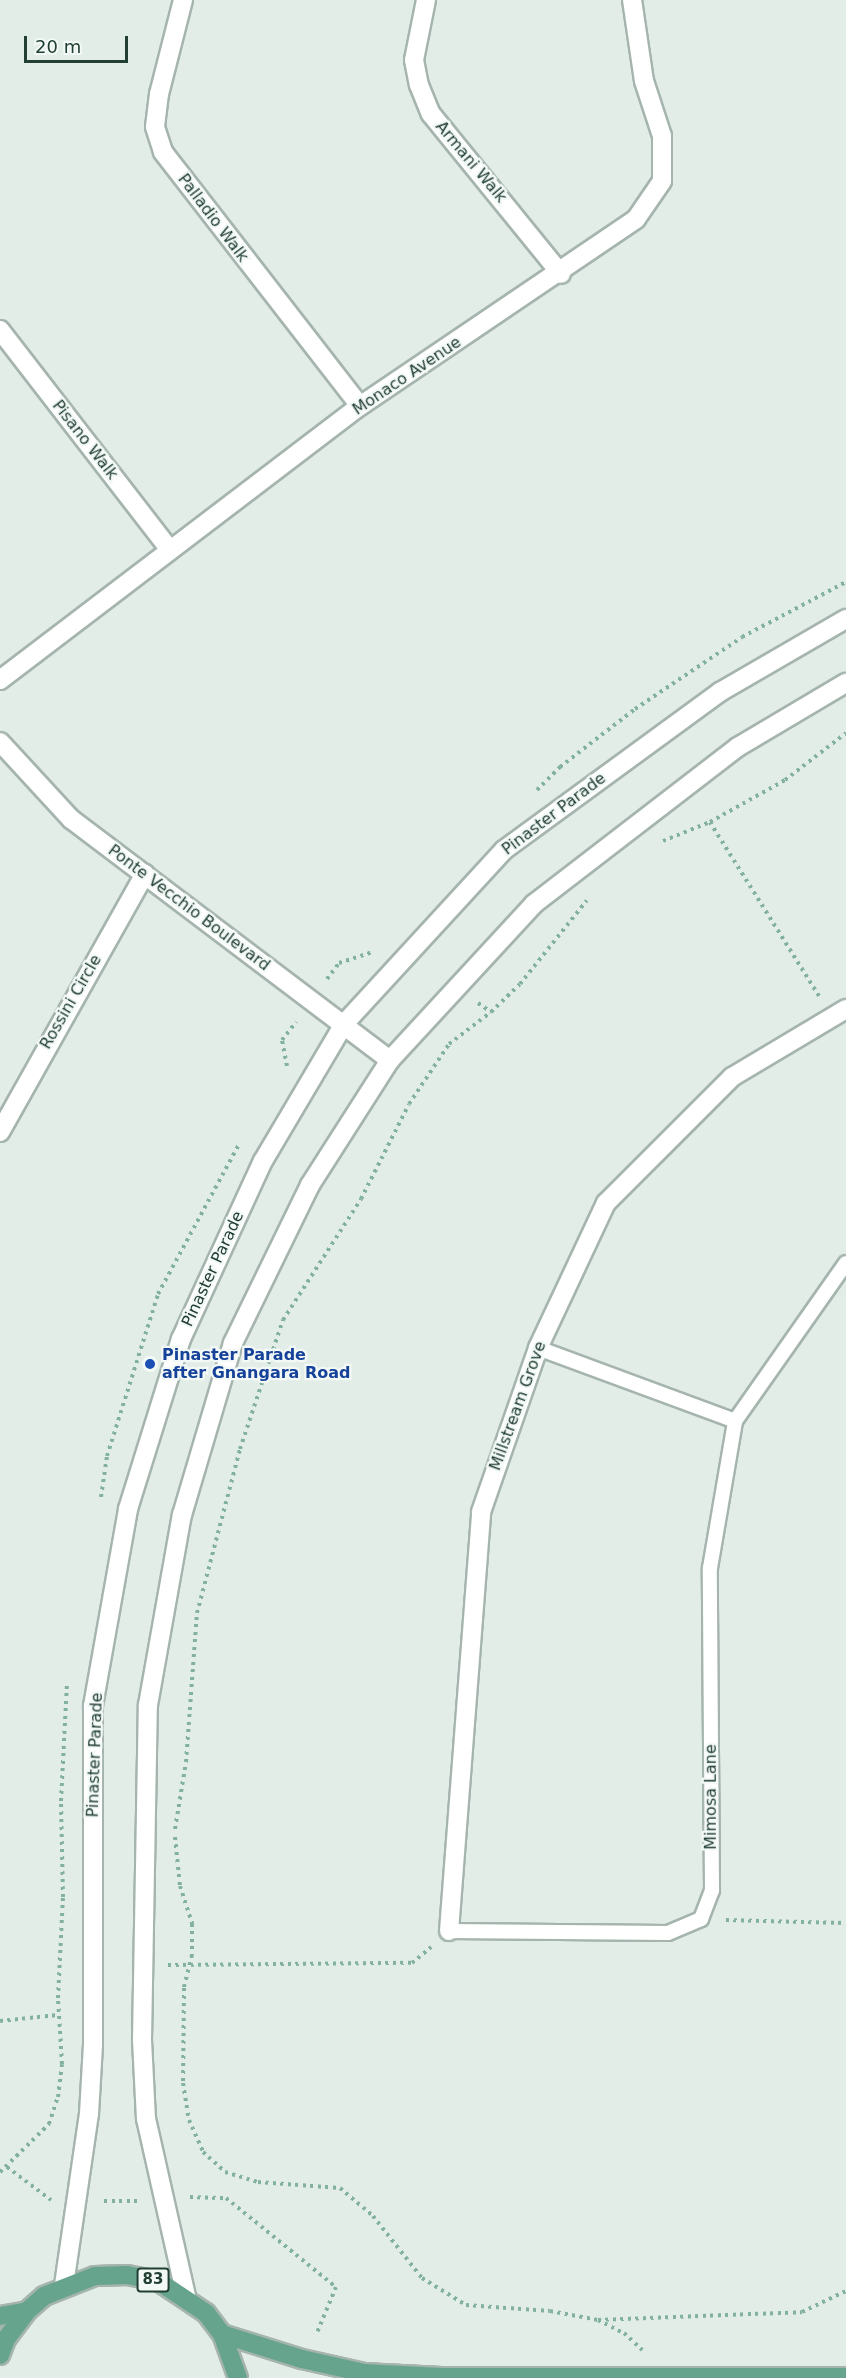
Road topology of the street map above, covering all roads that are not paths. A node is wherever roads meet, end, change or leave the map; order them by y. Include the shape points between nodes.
1 (183, 0) edge
2 (426, 0) edge
3 (632, 0) edge
4 (561, 274) junction
5 (0, 330) edge
6 (360, 406) junction
7 (170, 550) junction
8 (846, 619) edge
9 (0, 680) edge
10 (846, 683) edge
11 (0, 742) edge
12 (145, 874) junction
13 (839, 1013) edge
14 (344, 1024) junction
15 (390, 1060) junction
16 (0, 1132) edge
17 (846, 1263) edge
18 (538, 1348) junction
19 (735, 1421) junction
20 (449, 1931) joint
21 (64, 2285) junction
22 (186, 2296) junction
23 (27, 2311) junction
24 (0, 2316) edge
25 (222, 2334) junction
26 (0, 2355) edge
27 (672, 2377) edge
28 (846, 2377) edge
29 (238, 2378) edge

1 - 6 street, Palladio Walk via 155,127 163,152
2 - 4 street, Armani Walk via 414,60 431,114
3 - 4 street, Monaco Avenue via 645,81 662,136 662,181 636,219
4 - 6 street, Monaco Avenue
5 - 7 street, Pisano Walk
6 - 7 street, Monaco Avenue
7 - 9 street, Monaco Avenue
8 - 14 street, Pinaster Parade via 720,692 504,850
10 - 15 street via 738,747 534,904
11 - 12 street, Ponte Vecchio Boulevard via 71,819
12 - 14 street, Ponte Vecchio Boulevard
12 - 16 street, Rossini Circle
13 - 18 street, Millstream Grove via 732,1077 606,1203
14 - 15 street, Ponte Vecchio Boulevard
14 - 21 street, Pinaster Parade via 264,1161 181,1339 128,1509 93,1706 93,2045 89,2114
15 - 22 street via 310,1185 233,1343 182,1515 148,1705 146,2119
17 - 19 lane, Mimosa Lane
18 - 19 lane
18 - 20 street, Millstream Grove via 481,1512
19 - 20 lane, Mimosa Lane via 710,1568 712,1890 701,1919 668,1932
21 - 22 main road, 83 via 95,2276 127,2275 158,2282
21 - 23 main road, 83
22 - 25 main road, 83
23 - 24 main road, 83
23 - 26 main road, 83 via 6,2339
25 - 27 main road via 364,2373 441,2378
25 - 29 main road, 83
27 - 28 main road

